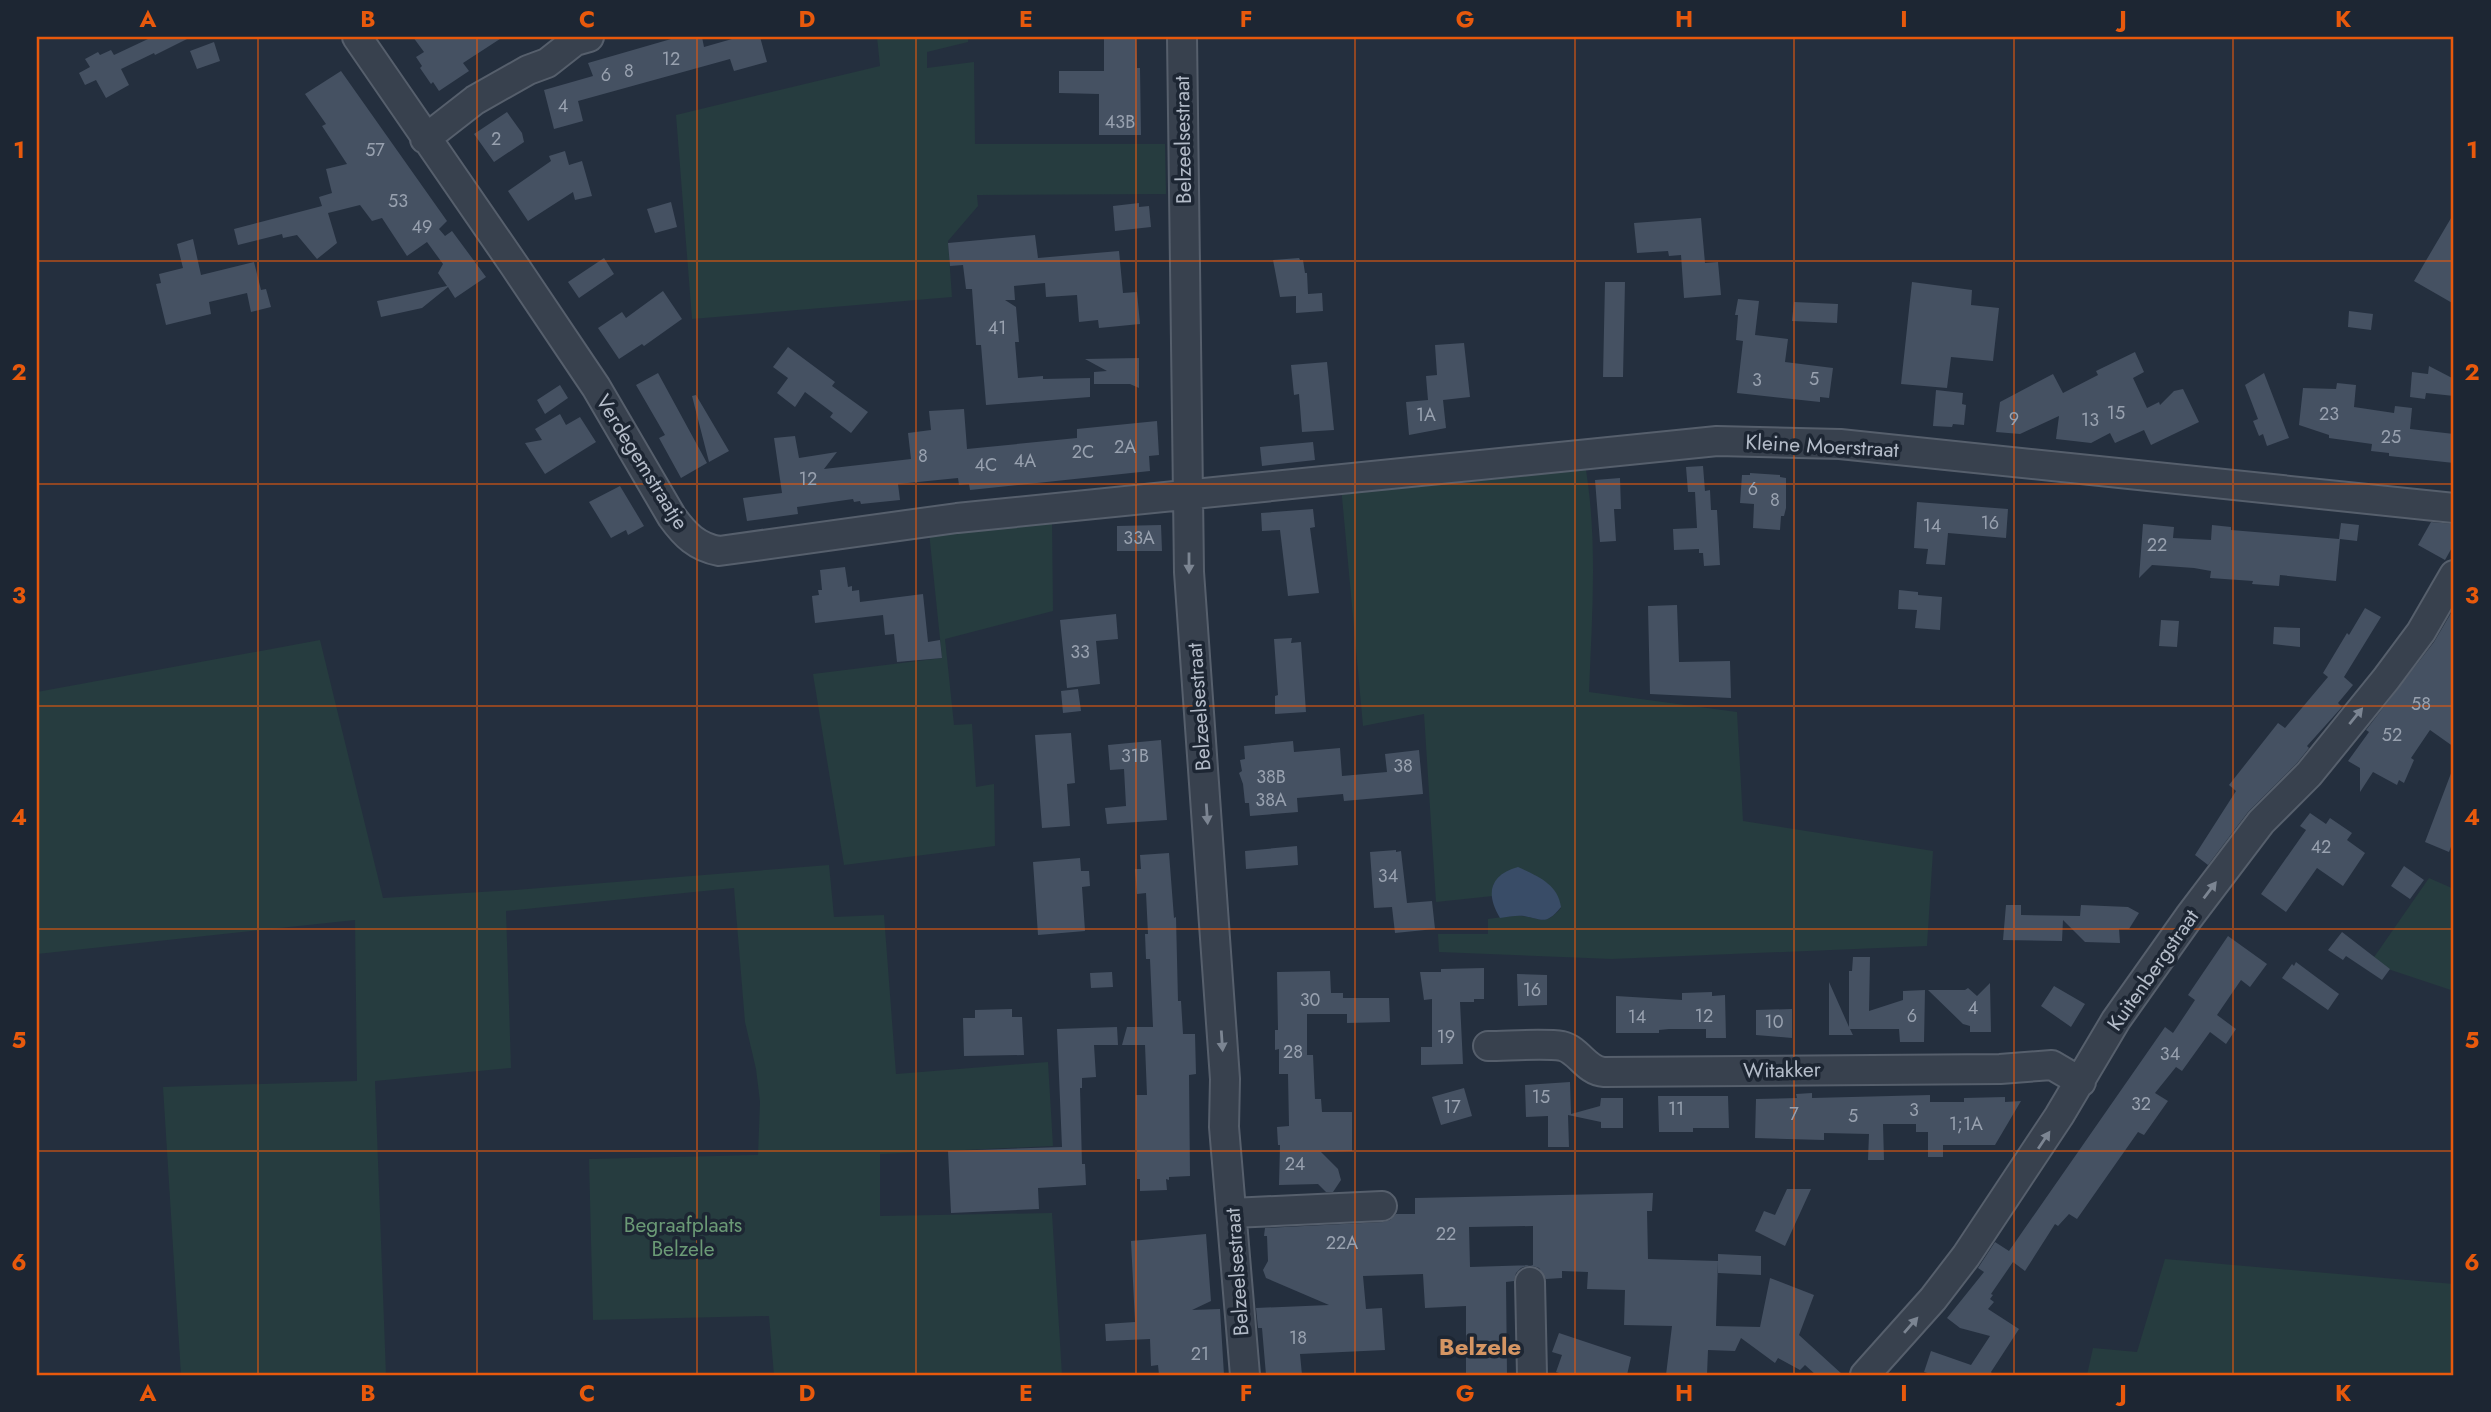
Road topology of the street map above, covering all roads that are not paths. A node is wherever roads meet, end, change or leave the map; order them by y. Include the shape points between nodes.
1 (357, 37) edge
2 (589, 37) edge
3 (1182, 37) edge
4 (425, 139) junction
5 (1189, 494) junction
6 (2454, 508) edge
7 (2454, 575) edge
8 (1488, 1046) dead end
9 (2081, 1082) junction
10 (1382, 1206) dead end
11 (1232, 1213) junction
12 (1530, 1282) dead end
13 (1245, 1375) edge
14 (1532, 1375) edge
15 (1865, 1375) edge

1 - 4 street, Verdegemstraatje
2 - 4 street via 475,100
3 - 5 street, Belzeelsestraat
4 - 5 street, Verdegemstraatje via 596,387 672,517 703,548 719,551 957,518
5 - 6 street, Kleine Moerstraat via 1717,441 1840,443
5 -> 11 street, Belzeelsestraat via 1188,572
9 -> 7 street, Kuitenbergstraat via 2116,1020 2189,917 2262,822 2309,774 2386,679 2421,632
8 - 9 street, Witakker via 1561,1046 1595,1071 1604,1072 2052,1065
15 -> 9 street, Kuitenbergstraat via 1966,1256
10 - 11 street
11 - 13 street, Belzeelsestraat
12 - 14 street

